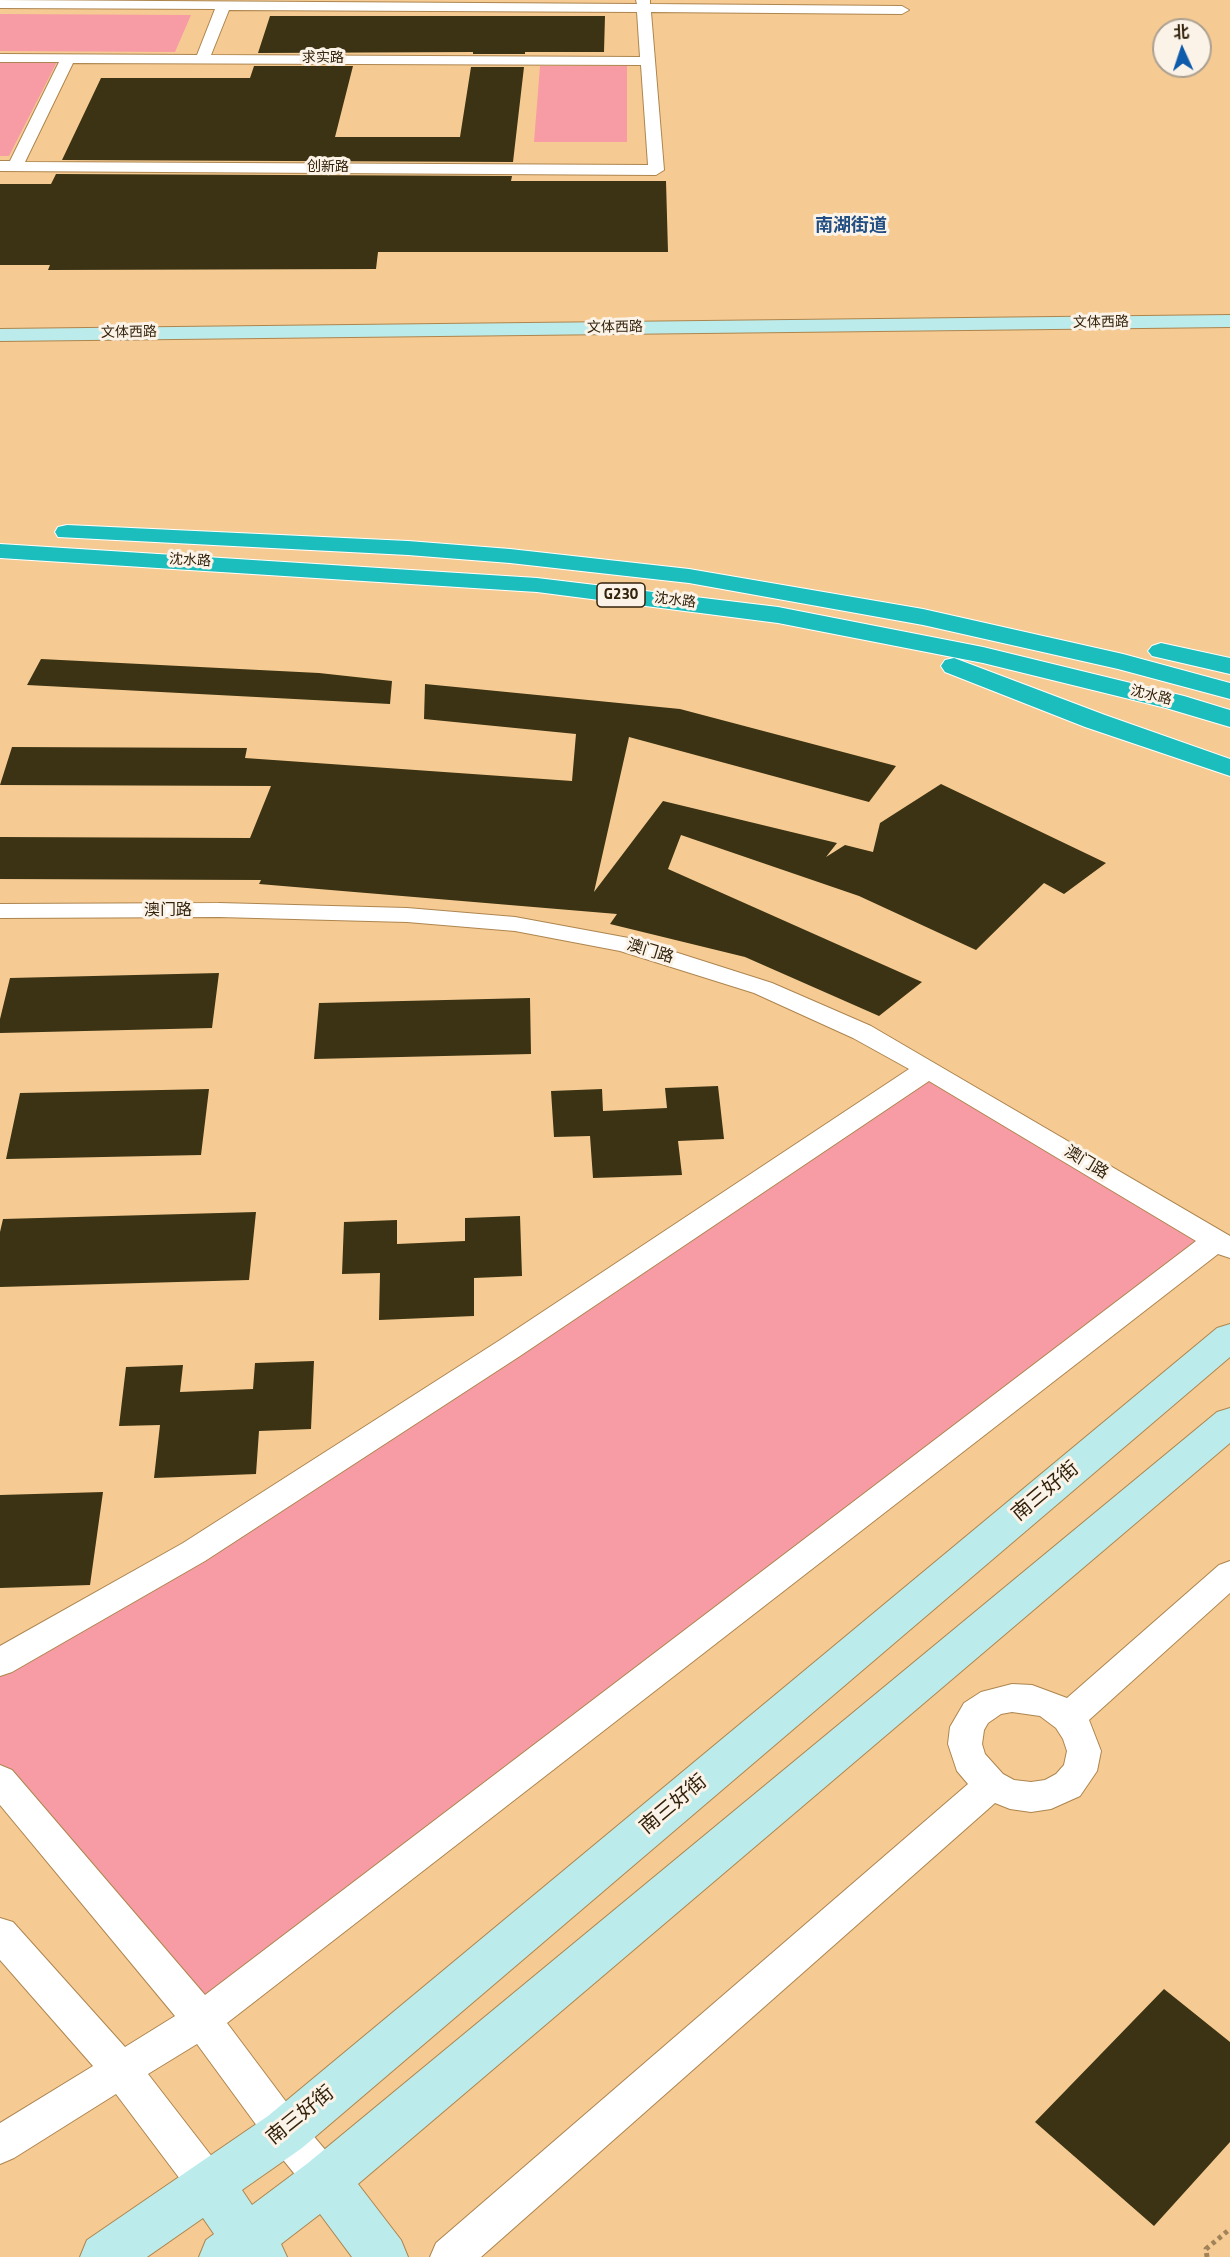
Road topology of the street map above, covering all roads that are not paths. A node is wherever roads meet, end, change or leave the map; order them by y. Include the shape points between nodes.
1 (225, 3) edge
2 (0, 4) edge
3 (643, 4) edge
4 (902, 10) dead end
5 (0, 58) edge
6 (68, 58) junction
7 (202, 59) junction
8 (646, 61) junction
9 (7, 166) edge
10 (1230, 321) edge
11 (1230, 331) edge
12 (0, 335) edge
13 (0, 343) edge
14 (0, 529) edge
15 (0, 551) edge
16 (780, 590) junction
17 (872, 633) junction
18 (1230, 666) edge
19 (1230, 691) edge
20 (1230, 719) edge
21 (1230, 768) edge
22 (0, 911) edge
23 (928, 1069) junction
24 (1223, 1245) edge
25 (1230, 1337) edge
26 (1230, 1422) edge
27 (1230, 1574) edge
28 (0, 1662) edge
29 (1068, 1718) junction
30 (0, 1780) edge
31 (991, 1785) junction
32 (0, 1934) edge
33 (202, 2020) junction
34 (122, 2071) junction
35 (285, 2132) junction
36 (0, 2145) edge
37 (325, 2180) junction
38 (209, 2185) junction
39 (244, 2251) edge
40 (105, 2257) edge
41 (383, 2257) edge
42 (450, 2257) edge

1 - 2 street
1 - 3 street
1 - 7 street
3 - 4 street
3 - 8 street
5 - 6 street, 求实路
6 - 7 street, 求实路
6 - 9 street
7 - 8 street, 求实路
8 - 9 street, 创新路 via 656,170
10 - 12 street, 文体西路
11 - 13 street, 文体西路
14 - 16 highway, 沈水路 / G230 via 476,554 689,576
15 - 17 highway, 沈水路 / G230 via 320,568 537,585 757,612
16 - 18 highway via 982,615
16 - 19 highway, 沈水路 / G230 via 1021,638
17 - 20 highway, 沈水路 / G230 via 993,657
17 - 21 highway via 1095,721
22 - 23 street, 澳门路 via 219,910 396,915 515,924 625,944 763,988 862,1032
23 - 24 street, 澳门路
23 - 28 street via 510,1348 194,1552
24 - 33 street
25 - 35 street, 南三好街
26 - 37 street
27 - 29 street
29 - 31 street via 1084,1751 1080,1772 1068,1785 1051,1794 1031,1797 1010,1794
29 - 31 street via 1052,1706 1032,1699 993,1702 976,1713 967,1727 964,1744 969,1761
30 - 33 street
31 - 42 street
32 - 34 street
33 - 34 street
33 - 35 street
34 - 36 street
34 - 38 street
35 - 37 street
35 - 38 street, 南三好街
37 - 39 street
37 - 41 street
38 - 39 street
38 - 40 street, 南三好街

